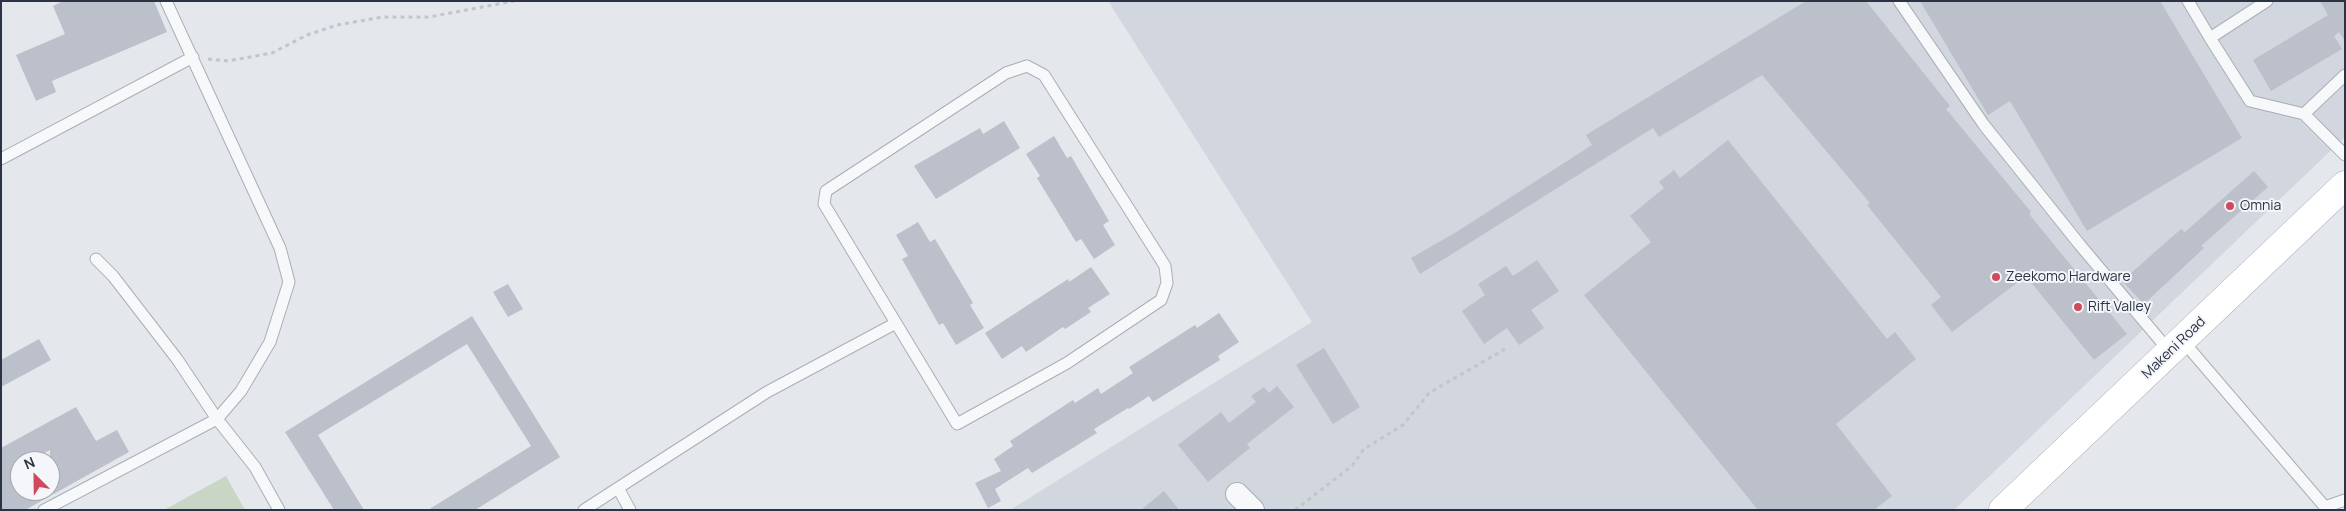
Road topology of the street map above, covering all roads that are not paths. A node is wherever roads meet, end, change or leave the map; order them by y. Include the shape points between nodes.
1 (166, 1) edge
2 (1899, 1) edge
3 (2188, 1) edge
4 (2267, 1) edge
5 (2210, 38) junction
6 (193, 57) junction
7 (2345, 75) edge
8 (2304, 114) junction
9 (2345, 155) edge
10 (1, 159) edge
11 (2345, 185) edge
12 (96, 259) dead end
13 (896, 323) junction
14 (2176, 346) junction
15 (217, 419) junction
16 (618, 488) junction
17 (1237, 494) dead end
18 (2345, 500) edge
19 (44, 510) edge
20 (279, 510) edge
21 (584, 510) edge
22 (630, 510) edge
23 (1253, 510) edge
24 (2003, 510) edge

1 - 6 lane
2 - 14 lane via 1984,125 2080,245
3 - 5 lane
4 - 5 lane
5 - 8 lane via 2250,101
6 - 10 lane
6 - 15 lane via 280,248 289,282 270,342 241,391
7 - 8 lane
8 - 9 lane
11 - 14 main road, Makeni Road
12 - 15 lane via 113,276 177,359
13 - 13 lane via 824,204 826,191 1006,73 1027,66 1044,74 1165,266 1167,283 1161,300 1067,363 957,424
13 - 16 lane via 767,392
14 - 18 lane via 2325,506
14 - 24 main road, Makeni Road
15 - 19 lane
15 - 20 lane via 255,468
16 - 21 lane
16 - 22 lane
17 - 23 street

